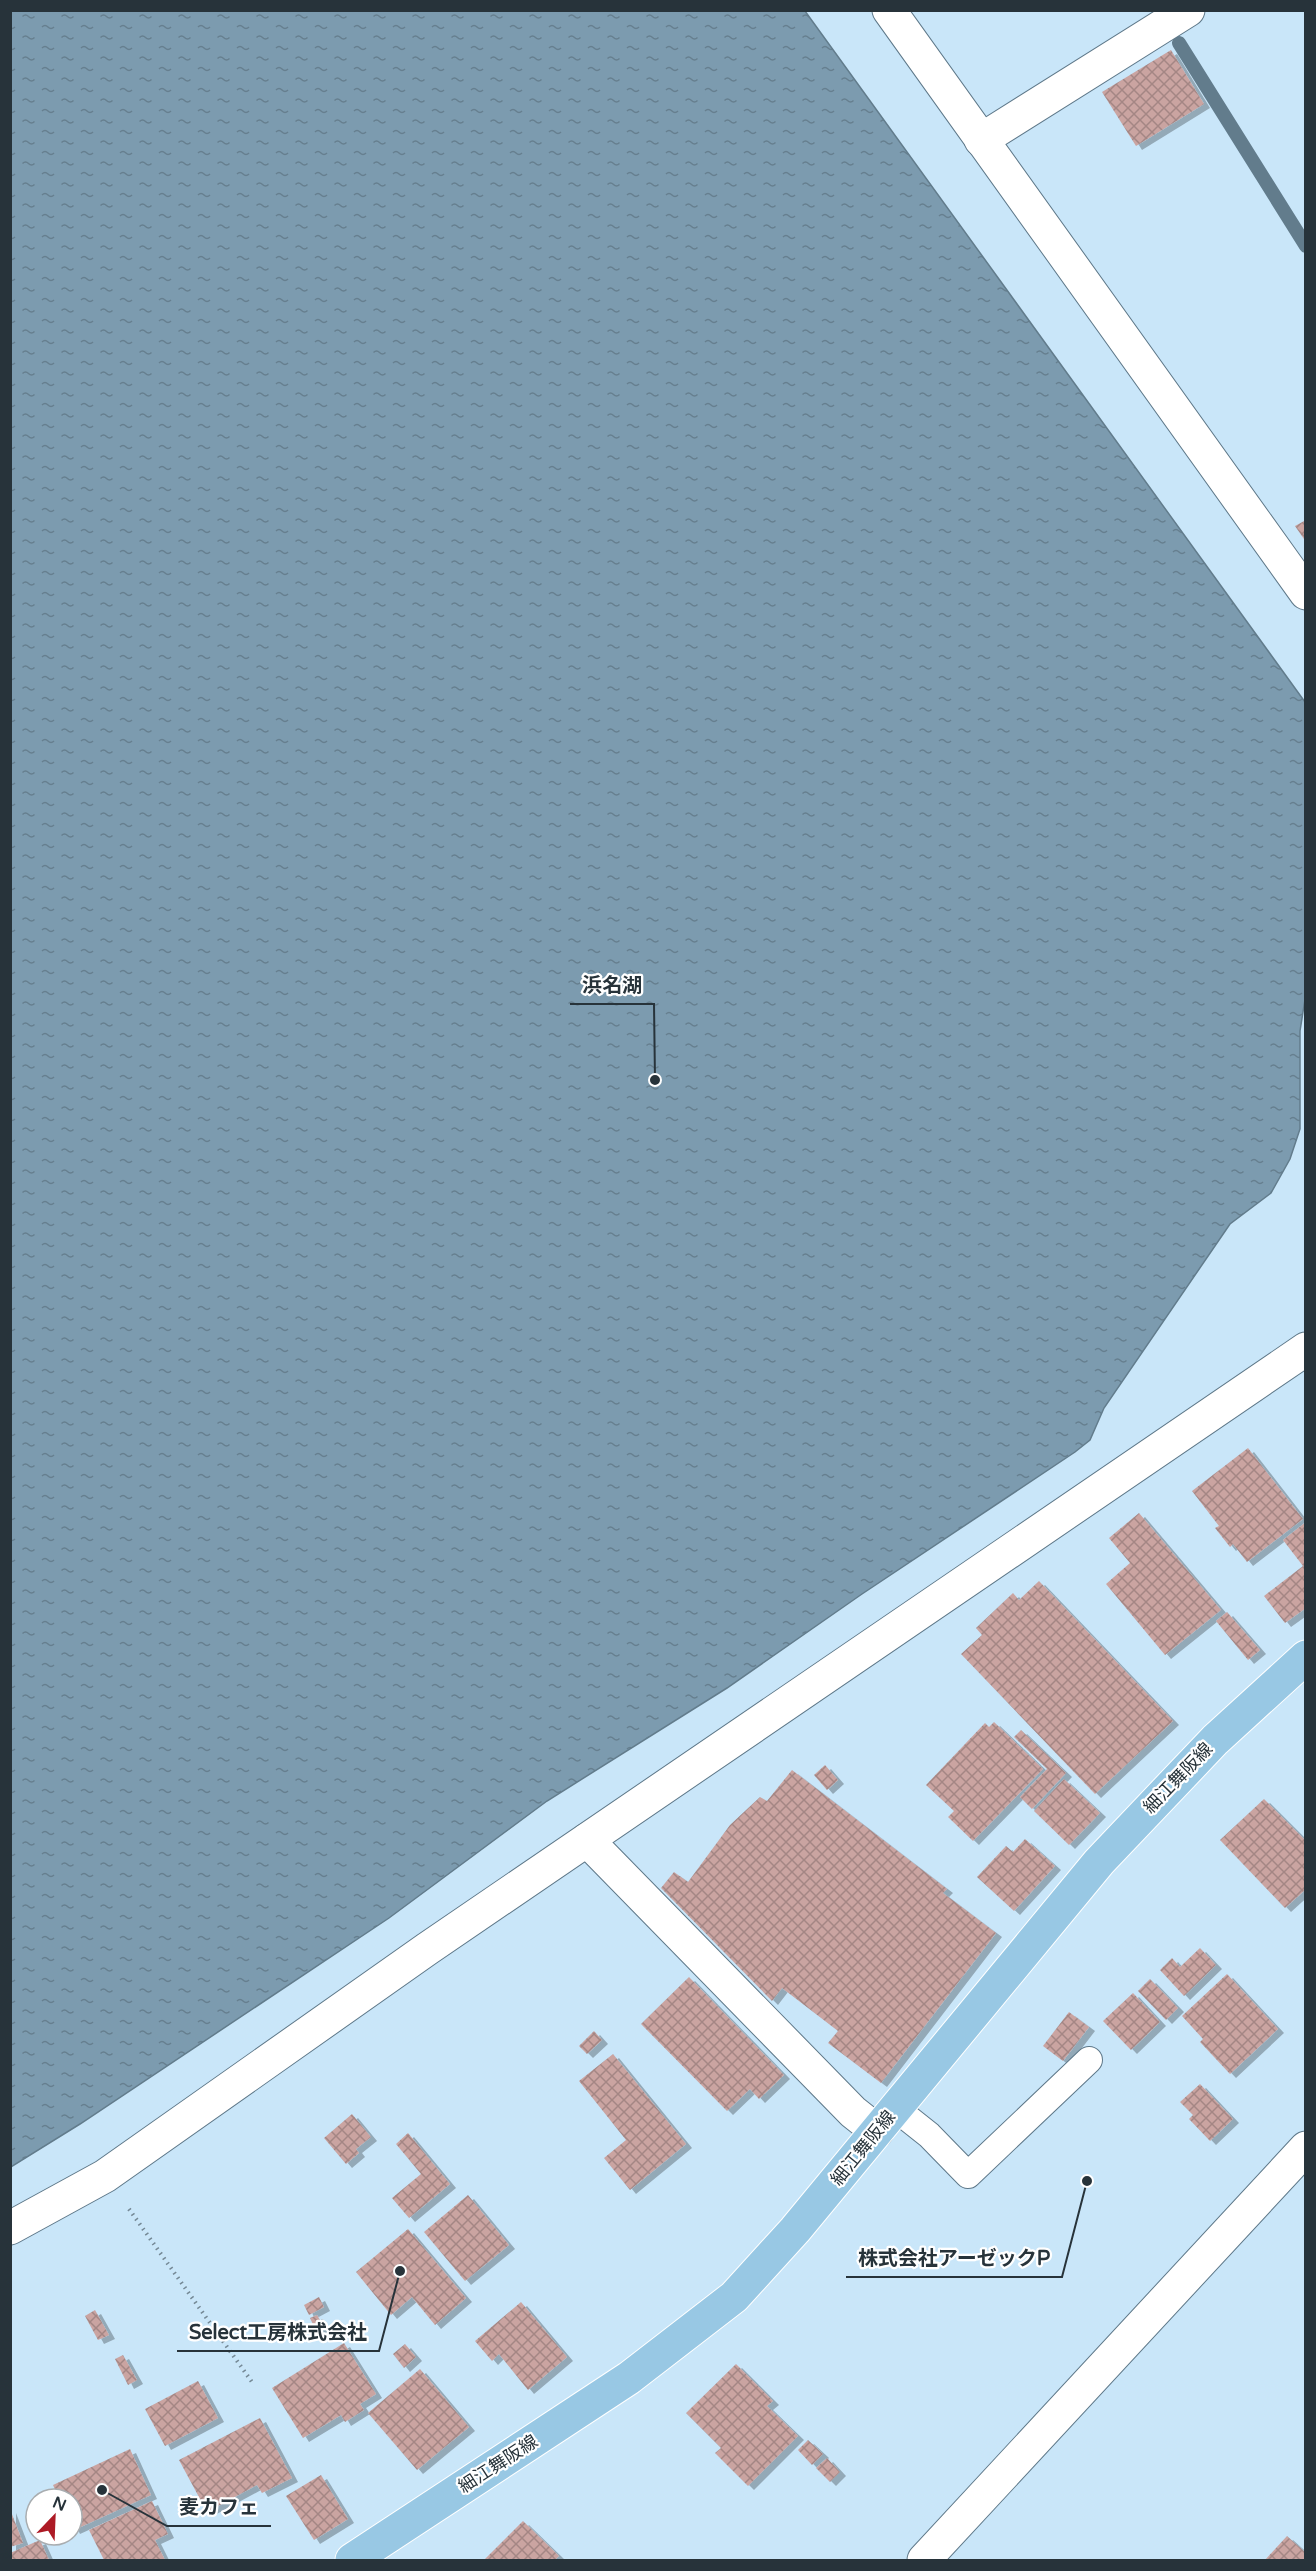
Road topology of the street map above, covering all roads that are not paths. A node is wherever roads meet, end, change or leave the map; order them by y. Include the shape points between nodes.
1 (889, 10) edge
2 (1188, 10) edge
3 (981, 140) junction
4 (1305, 593) edge
5 (1305, 1349) edge
6 (1305, 1657) edge
7 (587, 1840) junction
8 (1089, 2060) dead end
9 (886, 2119) junction
10 (1305, 2148) edge
11 (10, 2228) edge
12 (352, 2560) edge
13 (924, 2560) edge

1 - 3 street
2 - 3 street
3 - 4 street
5 - 7 street
6 - 9 main road, 細江舞阪線 via 1215,1740 1099,1862
7 - 9 street via 853,2112
7 - 11 street via 105,2176
8 - 9 lane via 968,2175 929,2135
9 - 12 main road, 細江舞阪線 via 734,2297 628,2378
10 - 13 street

